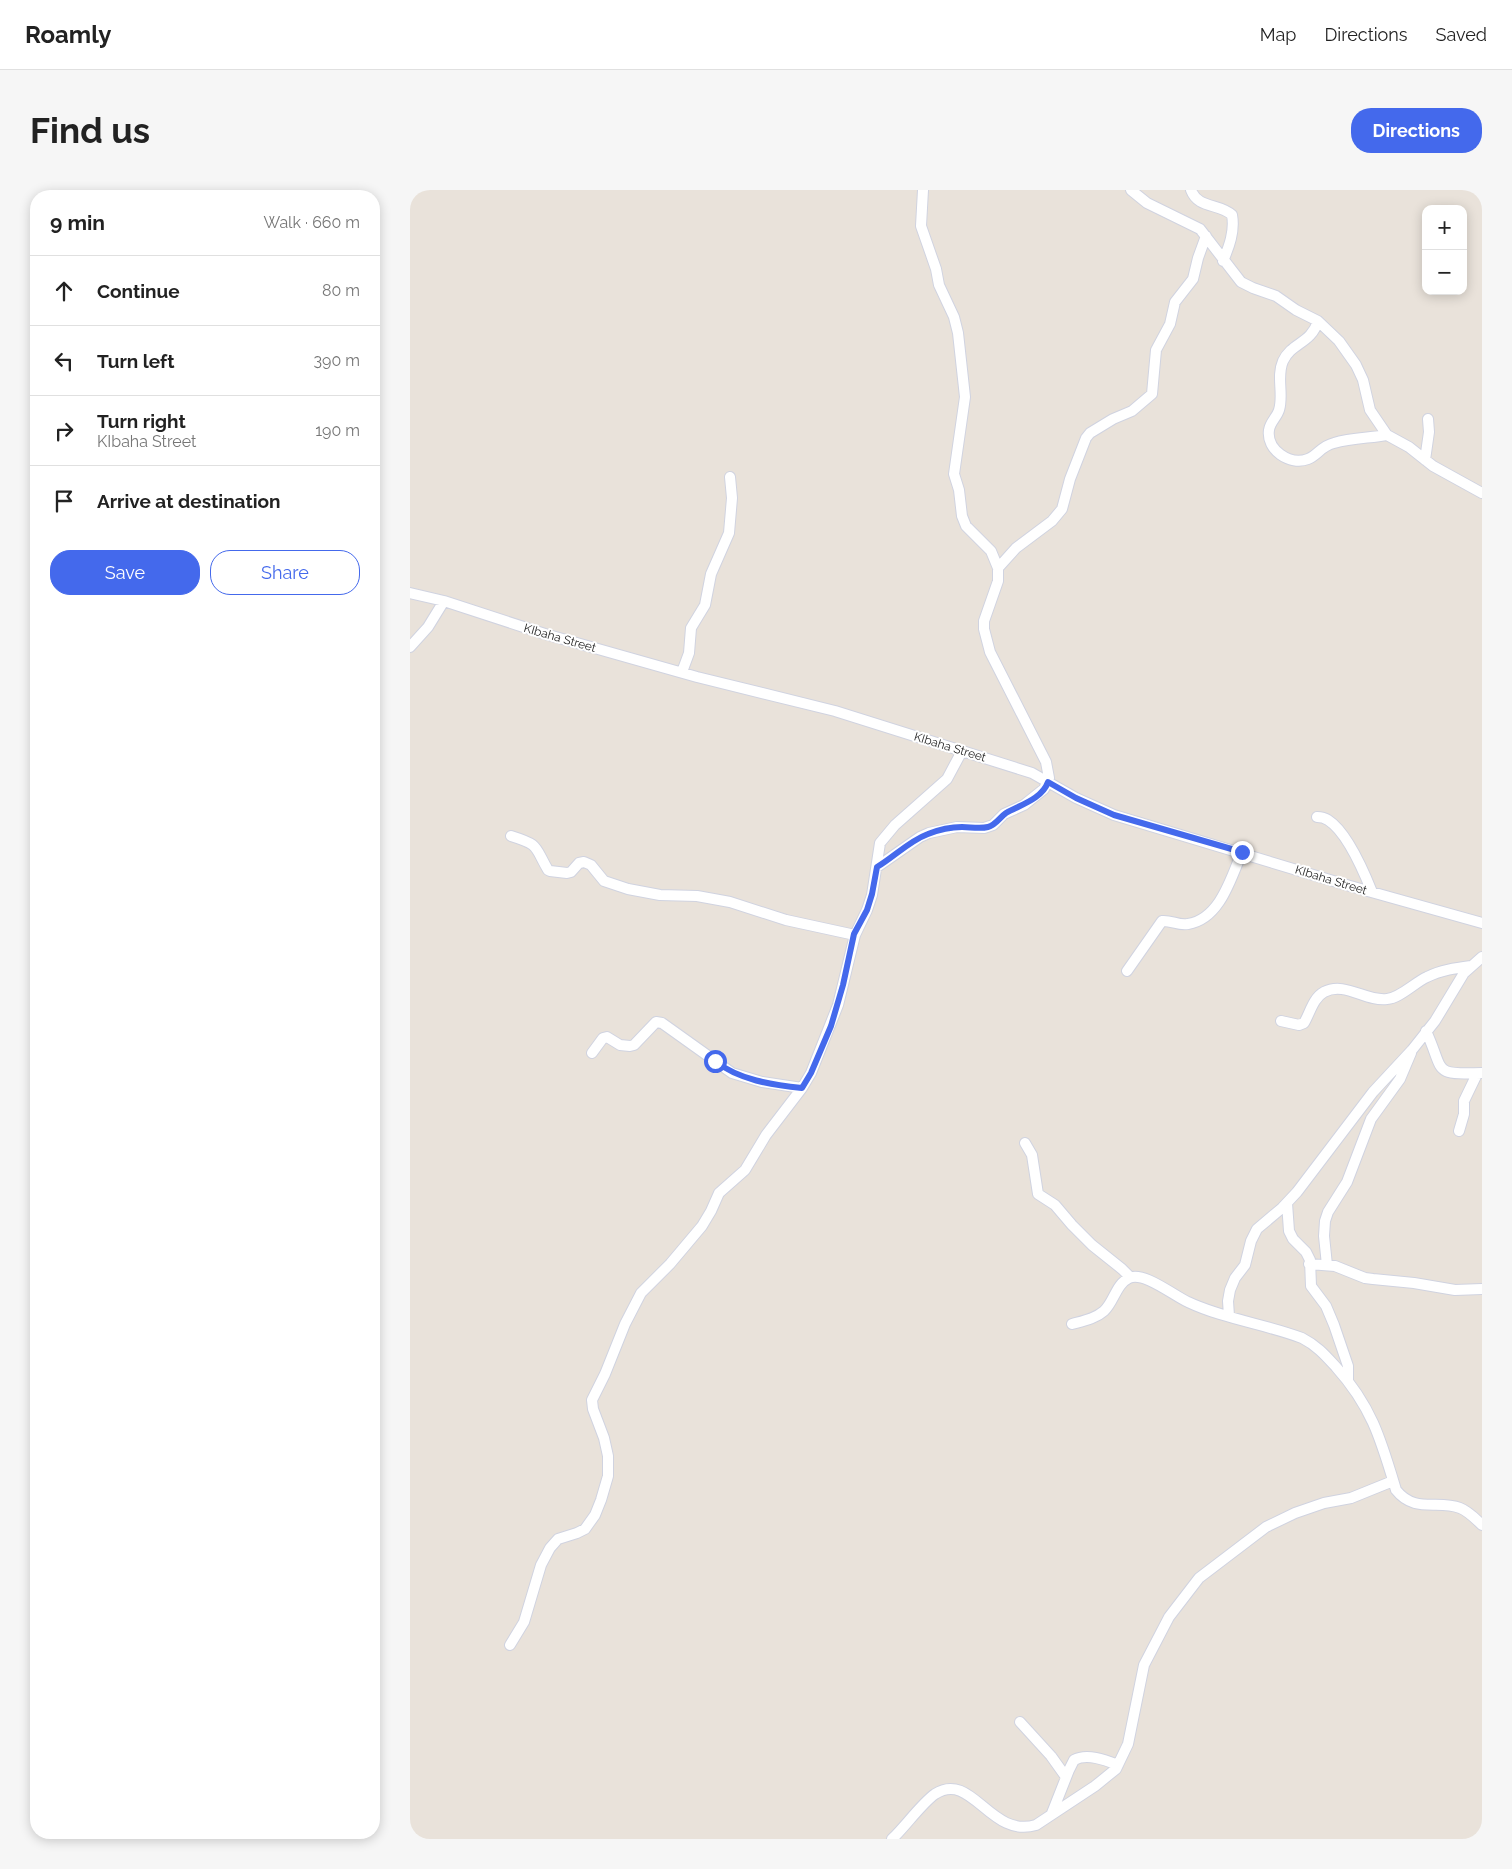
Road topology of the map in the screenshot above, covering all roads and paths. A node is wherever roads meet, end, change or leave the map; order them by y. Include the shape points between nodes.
1 (923, 190) edge
2 (1131, 190) edge
3 (1191, 190) edge
4 (1206, 236) junction
5 (1224, 261) junction
6 (1318, 321) junction
7 (1428, 419) dead end
8 (1387, 435) junction
9 (1426, 460) junction
10 (730, 477) dead end
11 (1482, 493) edge
12 (998, 568) junction
13 (410, 592) edge
14 (444, 601) junction
15 (410, 647) edge
16 (682, 672) junction
17 (962, 751) junction
18 (1048, 782) junction
19 (1316, 817) dead end
20 (511, 836) dead end
21 (1242, 852) junction
22 (877, 867) junction
23 (1372, 892) junction
24 (1482, 923) edge
25 (854, 934) junction
26 (1482, 957) edge
27 (1472, 966) junction
28 (1127, 971) dead end
29 (1281, 1021) dead end
30 (1426, 1031) junction
31 (1412, 1050) junction
32 (592, 1052) dead end
33 (1480, 1073) edge
34 (802, 1088) junction
35 (1459, 1131) dead end
36 (1025, 1143) dead end
37 (1287, 1203) junction
38 (1310, 1264) junction
39 (1327, 1265) junction
40 (1130, 1277) junction
41 (1482, 1289) edge
42 (1229, 1316) junction
43 (1072, 1324) dead end
44 (1348, 1381) junction
45 (1393, 1481) junction
46 (1482, 1525) edge
47 (510, 1645) dead end
48 (1020, 1722) dead end
49 (1118, 1765) junction
50 (1066, 1777) junction
51 (1052, 1813) junction
52 (892, 1839) edge

1 - 12 street via 921,226 939,285 954,317 964,378 965,396 954,474 961,512 966,526 991,551
2 - 4 street via 1147,203 1190,224
3 - 5 street via 1200,202 1232,215 1231,236
4 - 5 street
4 - 12 street via 1193,279 1175,302 1170,324 1156,350 1152,394 1132,412 1090,433 1070,479 1062,509 1052,521 1016,548
5 - 6 street via 1241,282 1276,296
6 - 8 street via 1339,341 1356,365 1370,410
6 - 8 street via 1312,335 1289,353 1280,370 1280,409 1269,429 1270,442 1284,458 1302,460 1310,458 1326,445
7 - 9 street
8 - 9 street
9 - 11 street
10 - 16 street via 729,533 711,574 705,605 691,628 689,653
12 - 18 street via 998,581 984,621 986,639 1046,762
13 - 14 street, KIbaha Street
14 - 15 street via 428,627
14 - 16 street, KIbaha Street via 545,634
16 - 17 street, KIbaha Street via 835,711
17 - 18 street, KIbaha Street via 1015,767
17 - 22 street via 947,779 883,838
18 - 21 street, KIbaha Street via 1114,815
18 - 22 street via 1036,796 1004,814 993,825 957,827 929,834
19 - 23 street via 1328,820 1345,840
20 - 25 street via 533,844 550,871 571,872 578,863 584,862 591,864 604,881 628,889 730,902 786,920
21 - 23 street, KIbaha Street
21 - 28 street via 1212,912 1186,925 1162,921
22 - 25 street via 871,900
23 - 24 street, KIbaha Street
25 - 34 street via 831,1026
26 - 27 street
27 - 29 street via 1444,970 1386,1000 1365,997 1353,991 1325,991 1318,996 1304,1024 1299,1026
27 - 30 street via 1458,981 1440,1014
30 - 31 street
30 - 33 street via 1442,1069 1454,1074
31 - 37 street via 1373,1092
31 - 39 street via 1400,1079 1371,1119 1347,1182 1328,1212 1324,1236
32 - 34 street via 602,1038 607,1037 625,1046 634,1045 656,1022 662,1022 732,1073 762,1082
33 - 35 street via 1464,1101
34 - 47 street via 766,1135 745,1170 719,1193 702,1226 641,1293 634,1305 592,1400 608,1456 608,1476 601,1500 585,1529 558,1539 550,1548 540,1565 524,1622
36 - 40 street via 1032,1155 1038,1194 1055,1205 1092,1245
37 - 38 street via 1289,1231 1306,1252
37 - 42 street via 1264,1221 1253,1235 1245,1265 1230,1290
38 - 39 street
38 - 44 street via 1311,1286 1330,1314 1348,1366
39 - 41 street via 1372,1280 1454,1290
40 - 42 street via 1150,1280 1187,1302
40 - 43 street via 1104,1311
42 - 44 street via 1287,1332 1315,1344
44 - 45 street via 1373,1420
45 - 46 street via 1402,1497 1413,1503 1459,1507
45 - 49 street via 1351,1498 1295,1513 1266,1527 1199,1578 1169,1617 1144,1665 1128,1744
48 - 50 street
49 - 50 street via 1078,1758
49 - 51 street via 1095,1786
50 - 51 street
51 - 52 street via 1036,1825 1018,1830 1002,1825 967,1796 944,1790 934,1795

